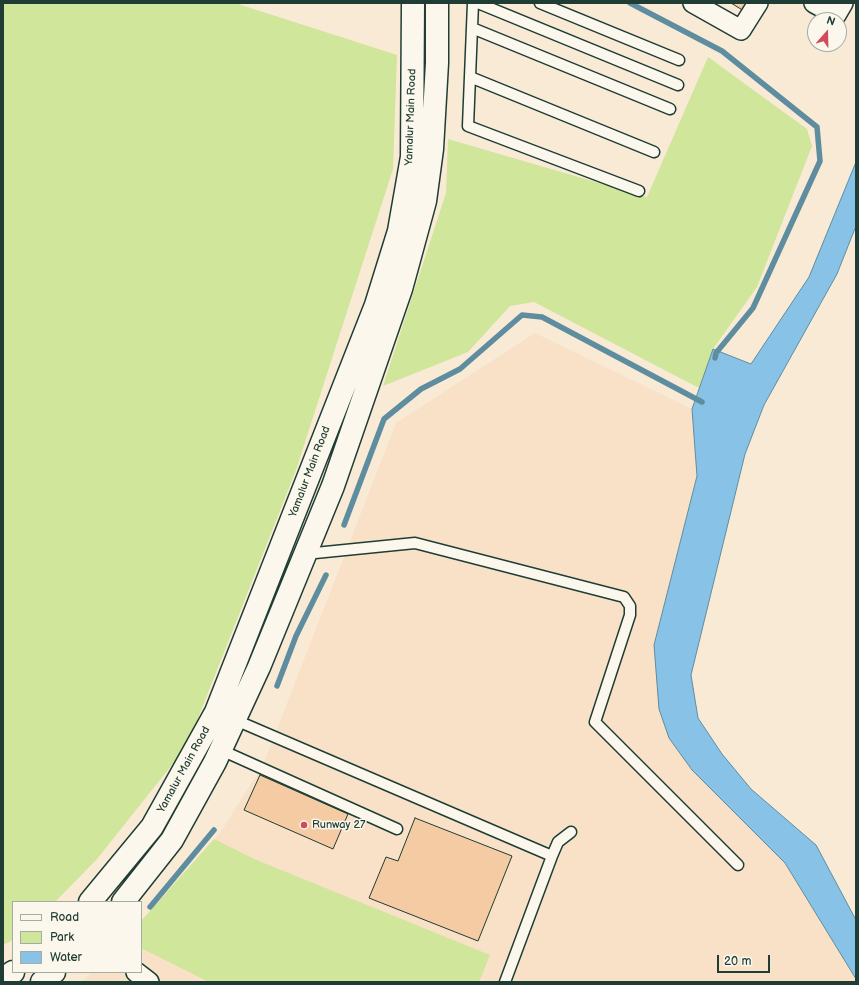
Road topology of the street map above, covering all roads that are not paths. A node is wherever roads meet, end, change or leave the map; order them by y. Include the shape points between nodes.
1 (413, 3) edge
2 (437, 3) edge
3 (473, 3) edge
4 (478, 3) edge
5 (540, 3) edge
6 (692, 3) edge
7 (758, 3) edge
8 (814, 3) edge
9 (843, 3) edge
10 (472, 28) junction
11 (679, 60) dead end
12 (470, 77) junction
13 (678, 85) dead end
14 (670, 109) dead end
15 (654, 152) dead end
16 (639, 191) dead end
17 (305, 554) junction
18 (226, 716) junction
19 (221, 750) junction
20 (397, 829) dead end
21 (572, 832) dead end
22 (552, 856) junction
23 (738, 865) dead end
24 (91, 901) edge
25 (124, 901) edge
26 (12, 973) edge
27 (53, 973) edge
28 (137, 973) edge
29 (3, 979) edge
30 (42, 982) edge
31 (150, 982) edge
32 (505, 982) edge

1 - 18 street, Yamalur Main Road via 412,157 399,230 376,305
2 - 17 street, Yamalur Main Road via 437,63 432,148 425,201 401,289 333,486
3 - 10 lane
4 - 13 lane
5 - 11 lane
6 - 7 street via 741,30
8 - 9 street via 836,15
10 - 12 lane
10 - 14 lane
12 - 15 lane
12 - 16 lane via 468,126
17 - 18 street, Yamalur Main Road
17 - 23 lane via 415,543 624,596 630,606 630,615 595,722
18 - 19 street, Yamalur Main Road
18 - 22 lane
18 - 24 street, Yamalur Main Road via 152,827
19 - 20 lane
19 - 25 street, Yamalur Main Road via 172,840
21 - 22 lane via 558,842
22 - 32 lane
26 - 29 street
27 - 30 street
28 - 31 street

